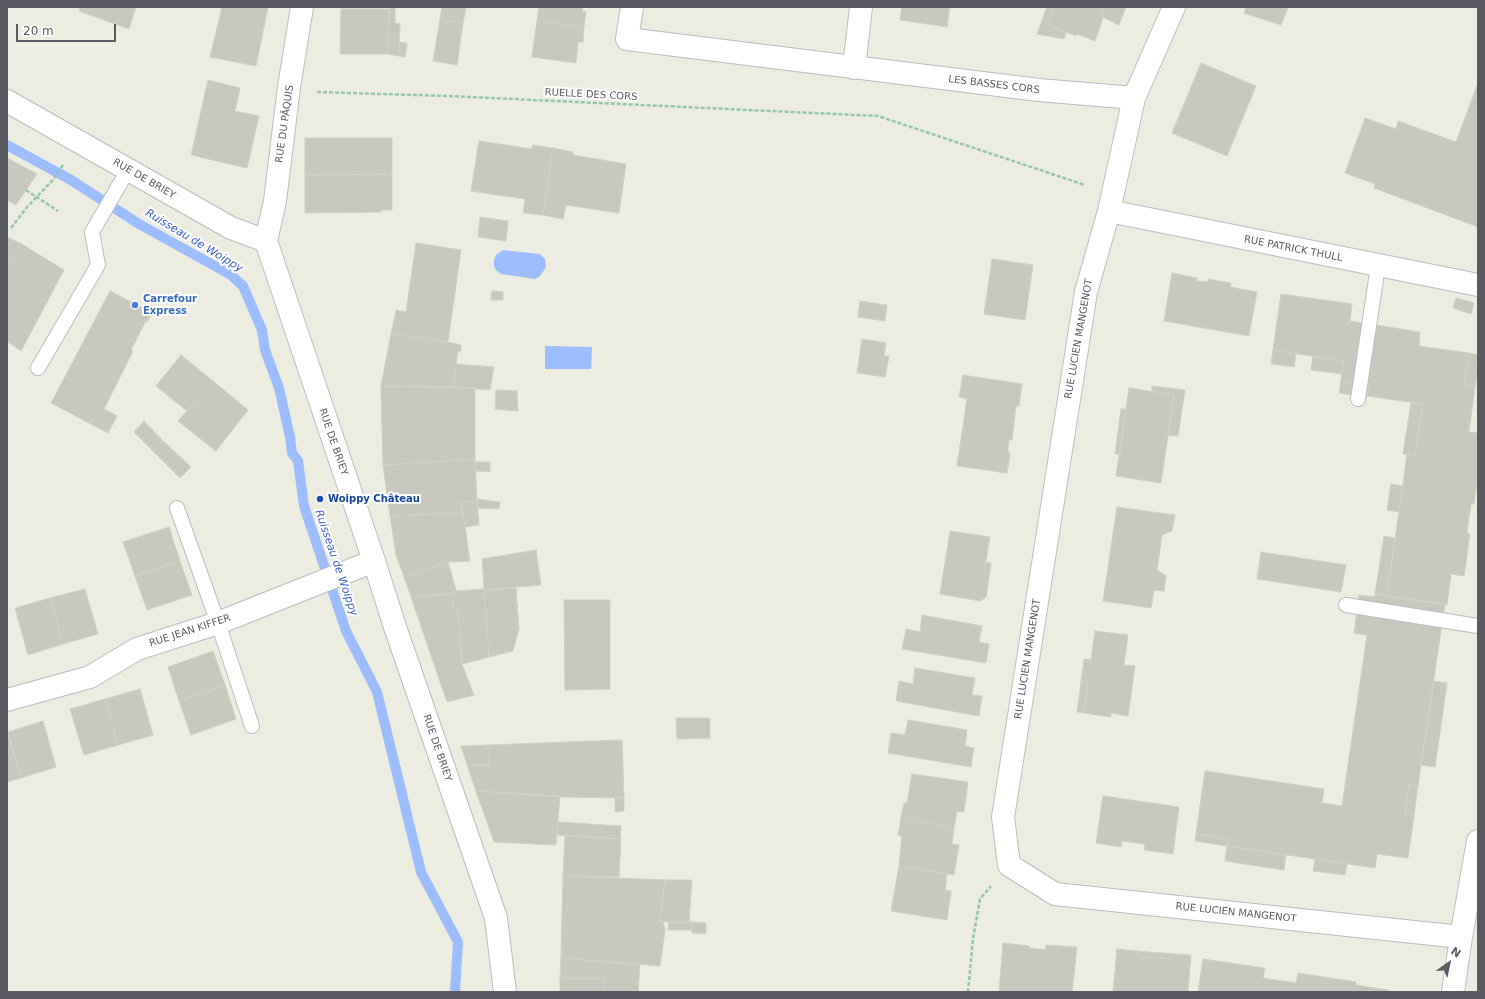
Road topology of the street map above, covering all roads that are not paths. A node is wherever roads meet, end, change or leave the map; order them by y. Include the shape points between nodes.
1 (302, 7) edge
2 (632, 7) edge
3 (861, 7) edge
4 (1174, 7) edge
5 (854, 68) junction
6 (1134, 98) junction
7 (7, 101) edge
8 (128, 170) junction
9 (1110, 203) junction
10 (266, 241) junction
11 (1378, 266) junction
12 (1478, 285) edge
13 (38, 368) dead end
14 (1358, 399) dead end
15 (177, 508) dead end
16 (374, 561) junction
17 (1346, 605) dead end
18 (218, 623) junction
19 (1478, 626) edge
20 (7, 700) edge
21 (252, 726) dead end
22 (1478, 841) edge
23 (1461, 937) junction
24 (505, 992) edge
25 (1454, 992) edge

1 - 10 street, RUE DU PÂQUIS via 275,201
2 - 5 street, LES BASSES CORS via 627,39
3 - 5 street
4 - 6 street, RUE LUCIEN MANGENOT
5 - 6 street, LES BASSES CORS via 1039,90
6 - 9 street, RUE LUCIEN MANGENOT
7 - 8 street, RUE DE BRIEY
8 - 10 street, RUE DE BRIEY via 231,228
8 - 13 lane via 92,232 98,265
9 - 11 street, RUE PATRICK THULL
9 - 23 street, RUE LUCIEN MANGENOT via 1086,292 1003,817 1010,865 1055,894
10 - 16 street, RUE DE BRIEY
11 - 12 street, RUE PATRICK THULL
11 - 14 lane
15 - 18 lane
16 - 18 street, RUE JEAN KIFFER
16 - 24 street, RUE DE BRIEY via 496,918
17 - 19 lane
18 - 20 street, RUE JEAN KIFFER via 137,649 90,677
18 - 21 lane
22 - 23 street
23 - 25 street

